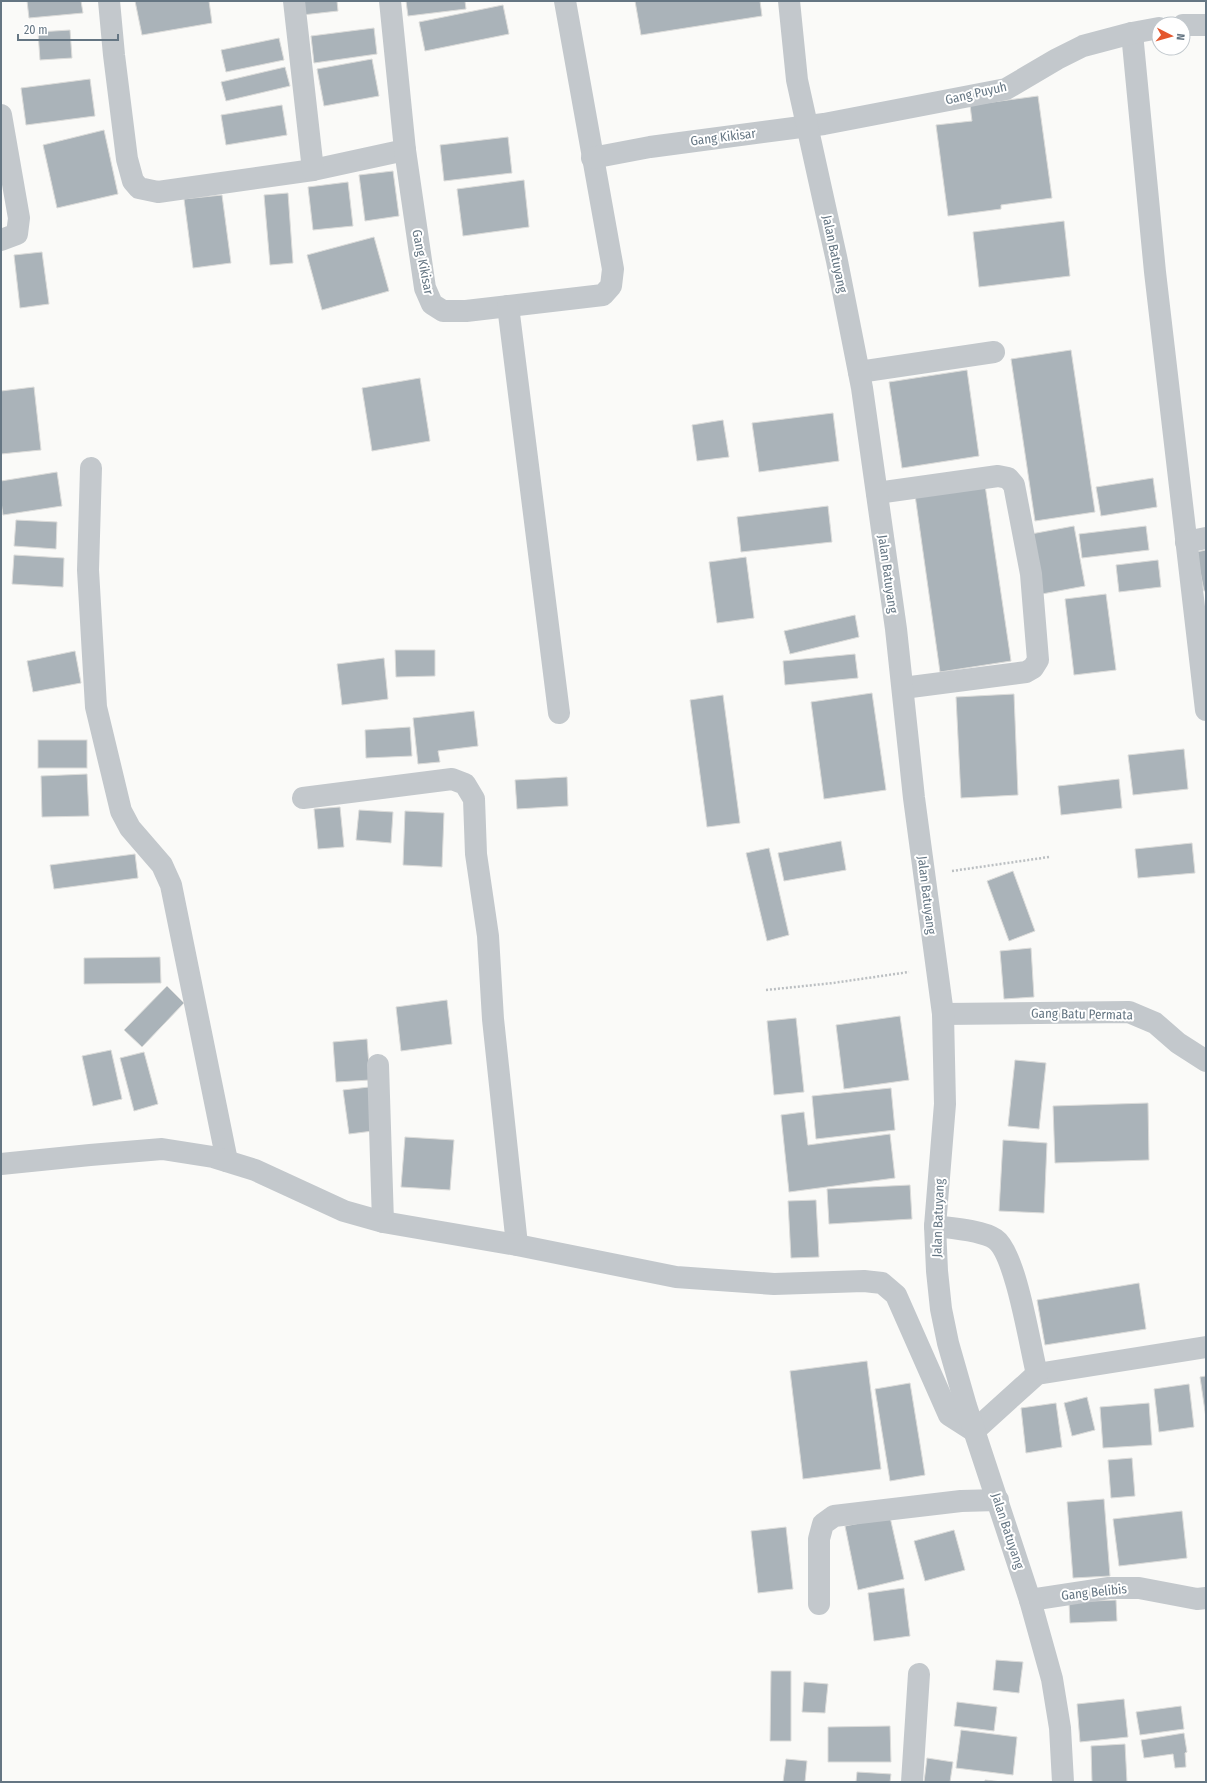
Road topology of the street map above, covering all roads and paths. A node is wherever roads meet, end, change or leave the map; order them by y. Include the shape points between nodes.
1 (110, 1) edge
2 (294, 1) edge
3 (390, 1) edge
4 (565, 1) edge
5 (789, 1) edge
6 (1191, 25) edge
7 (1206, 25) edge
8 (1151, 29) edge
9 (1132, 33) junction
10 (1, 115) edge
11 (807, 126) junction
12 (405, 150) junction
13 (592, 158) junction
14 (313, 170) junction
15 (1, 240) edge
16 (508, 306) junction
17 (994, 352) dead end
18 (859, 372) junction
19 (91, 468) dead end
20 (877, 493) junction
21 (1196, 540) edge
22 (903, 688) junction
23 (1206, 710) edge
24 (559, 713) dead end
25 (303, 798) dead end
26 (1049, 857) dead end
27 (925, 875) junction
28 (937, 968) junction
29 (766, 990) dead end
30 (943, 1014) junction
31 (1206, 1061) edge
32 (378, 1065) dead end
33 (227, 1161) junction
34 (1, 1164) edge
35 (383, 1222) junction
36 (935, 1226) junction
37 (517, 1246) junction
38 (1206, 1347) edge
39 (1037, 1374) junction
40 (974, 1431) junction
41 (998, 1500) junction
42 (1206, 1598) edge
43 (1030, 1600) junction
44 (818, 1604) dead end
45 (919, 1674) dead end
46 (912, 1782) edge
47 (1063, 1782) edge

1 - 14 street via 127,159 133,181 139,188 158,192
2 - 14 street
3 - 12 street, Gang Kikisar
4 - 13 street, Gang Kikisar
5 - 11 street, Jalan Batuyang via 796,80
6 - 7 street
8 - 9 street, Gang Puyuh
9 - 11 street, Gang Puyuh via 1083,46 1006,89
9 - 21 street via 1155,272
10 - 15 street via 19,218 17,234
11 - 13 street, Gang Kikisar via 650,147
11 - 18 street, Jalan Batuyang
12 - 14 street
12 - 16 street, Gang Kikisar via 425,288 432,304 443,311
13 - 16 street, Gang Kikisar via 613,269 611,286 604,295
16 - 24 street
17 - 18 street
18 - 20 street, Jalan Batuyang
19 - 33 street via 88,570 96,707 121,811 130,828 162,865 171,885
20 - 22 street, Jalan Batuyang
20 - 22 street via 998,476 1008,478 1014,485 1031,574 1038,660 1033,668 1026,672
21 - 23 street
22 - 27 street, Jalan Batuyang
25 - 37 street via 452,779 464,784 474,799 476,854 488,936 493,1020
26 - 27 path
27 - 28 street, Jalan Batuyang
28 - 29 path
28 - 30 street, Jalan Batuyang
30 - 31 street, Gang Batu Permata via 1129,1012 1156,1023 1178,1043
30 - 36 street, Jalan Batuyang via 945,1104
32 - 35 street
33 - 34 street via 162,1149
33 - 35 street via 255,1170 344,1211
35 - 37 street
36 - 39 street via 967,1230 995,1239 1005,1250 1015,1279
36 - 40 street, Jalan Batuyang via 936,1271 941,1309 948,1344
37 - 40 street via 676,1277 774,1284 864,1281 882,1283 896,1295 949,1415
38 - 39 street
39 - 40 street
40 - 41 street, Jalan Batuyang
41 - 43 street, Jalan Batuyang
41 - 44 street via 961,1501 834,1516 823,1524 819,1539
42 - 43 street, Gang Belibis via 1197,1599 1140,1588 1109,1588
43 - 47 street, Jalan Batuyang via 1052,1679 1060,1728
45 - 46 street

